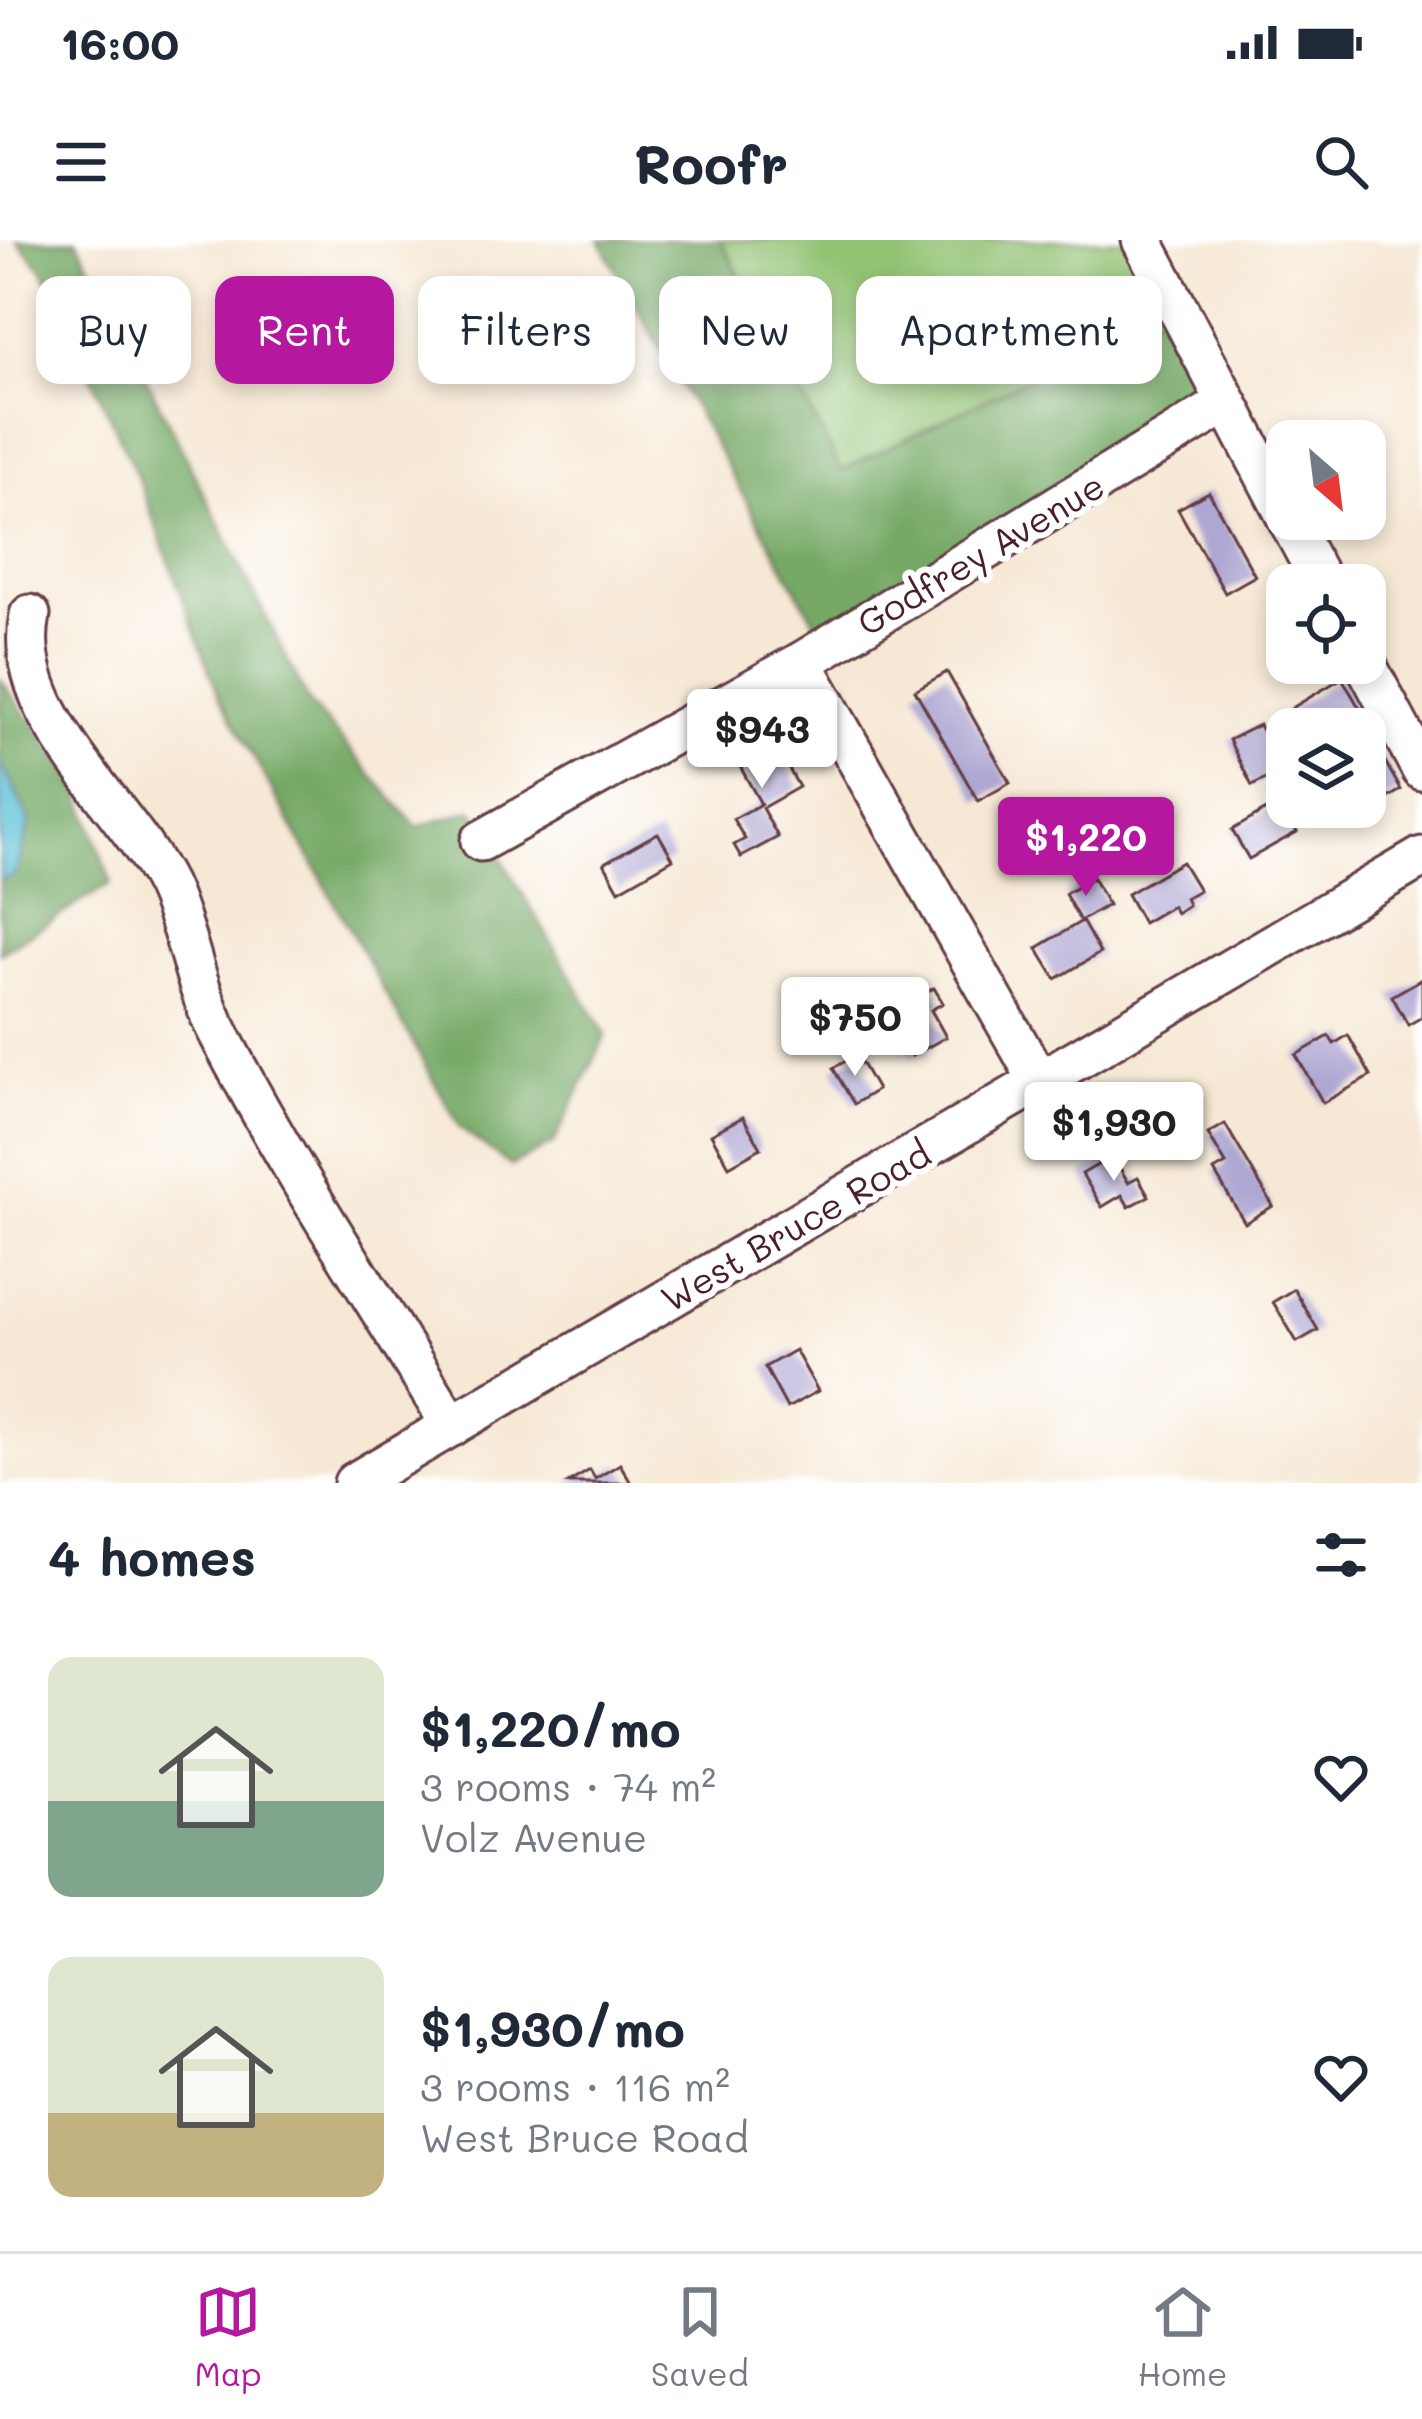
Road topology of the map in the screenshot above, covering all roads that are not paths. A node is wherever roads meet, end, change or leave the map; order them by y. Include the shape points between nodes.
1 (1142, 240) edge
2 (1226, 404) junction
3 (1266, 479) edge
4 (29, 616) dead end
5 (802, 662) junction
6 (1376, 684) edge
7 (1422, 770) edge
8 (481, 841) dead end
9 (1422, 857) edge
10 (1039, 1082) junction
11 (452, 1426) junction
12 (374, 1478) edge

1 - 2 street
2 - 3 street
2 - 5 street, Godfrey Avenue
4 - 11 street via 33,678 60,730 149,854 219,1033
5 - 8 street, Godfrey Avenue
5 - 10 street
6 - 7 street
9 - 10 street, West Bruce Road
10 - 11 street, West Bruce Road
11 - 12 street, West Bruce Road

